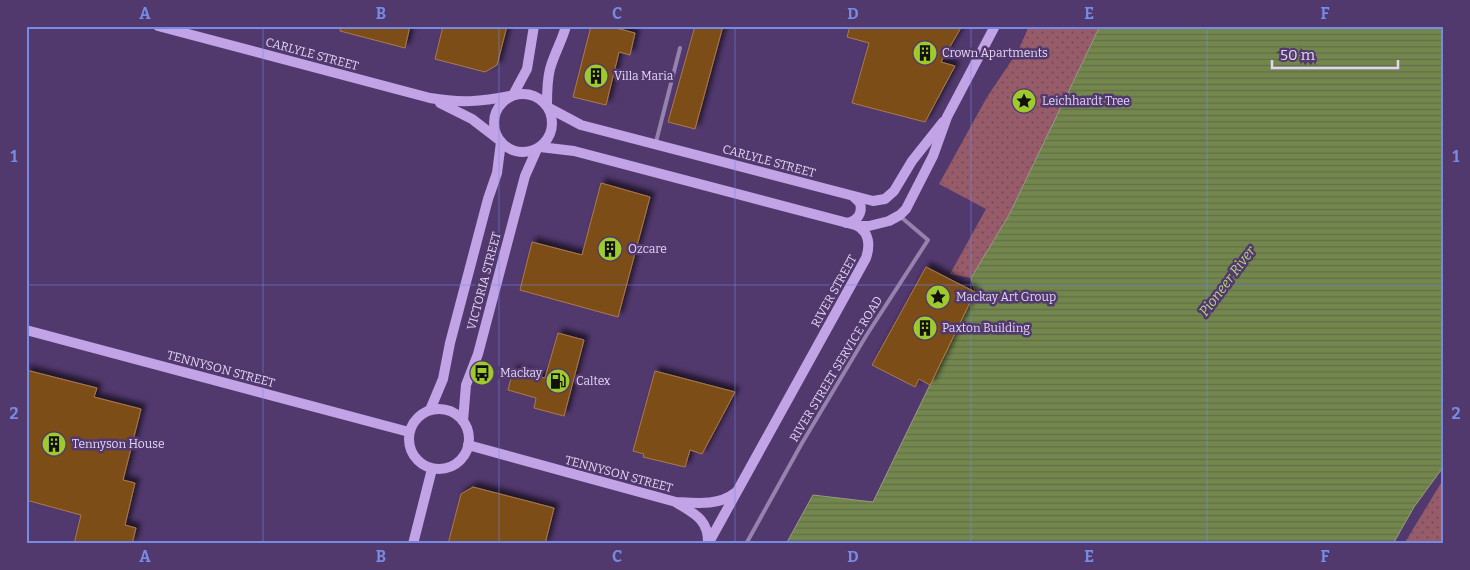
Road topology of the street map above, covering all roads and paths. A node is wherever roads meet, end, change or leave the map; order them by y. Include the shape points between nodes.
1 (158, 26) edge
2 (534, 26) edge
3 (566, 26) edge
4 (995, 26) edge
5 (680, 48) dead end
6 (511, 96) junction
7 (430, 98) junction
8 (548, 107) junction
9 (947, 117) junction
10 (500, 141) junction
11 (656, 144) junction
12 (538, 148) junction
13 (853, 196) junction
14 (900, 215) junction
15 (851, 224) junction
16 (26, 330) edge
17 (430, 410) junction
18 (463, 421) junction
19 (409, 432) junction
20 (468, 445) junction
21 (432, 469) junction
22 (737, 490) junction
23 (676, 502) junction
24 (413, 544) edge
25 (708, 544) edge
26 (746, 544) edge

1 - 7 street, CARLYLE STREET
2 - 6 street via 528,64
3 - 8 street via 550,69
4 - 9 street
5 - 11 lane
6 - 7 street, CARLYLE STREET via 478,102
6 - 8 street via 532,94
6 - 10 street via 495,115 494,128
7 - 10 street, CARLYLE STREET via 472,119
8 - 11 street, CARLYLE STREET via 578,124
8 - 12 street via 553,126 548,138
9 - 13 street, CARLYLE STREET via 912,161 894,192 882,200 873,201
9 - 14 street via 933,156
10 - 12 street via 520,152
10 - 17 street, VICTORIA STREET via 497,173 443,379
11 - 13 street, CARLYLE STREET
12 - 15 street via 574,151
12 - 18 street, VICTORIA STREET via 522,184 478,354 466,385
13 - 15 street via 860,203 861,212
14 - 15 street via 869,226
14 - 26 lane, RIVER STREET SERVICE ROAD via 928,240 821,410
15 - 22 street, RIVER STREET via 860,227 868,238 866,258
16 - 19 street, TENNYSON STREET
17 - 18 street via 448,410
17 - 19 street via 417,418
18 - 20 street via 469,437
19 - 21 street via 410,451 423,466
20 - 21 street via 459,462 442,470
20 - 23 street, TENNYSON STREET
21 - 24 street
22 - 23 street, TENNYSON STREET via 711,503
22 - 25 street, RIVER STREET
23 - 25 street, TENNYSON STREET via 704,523

